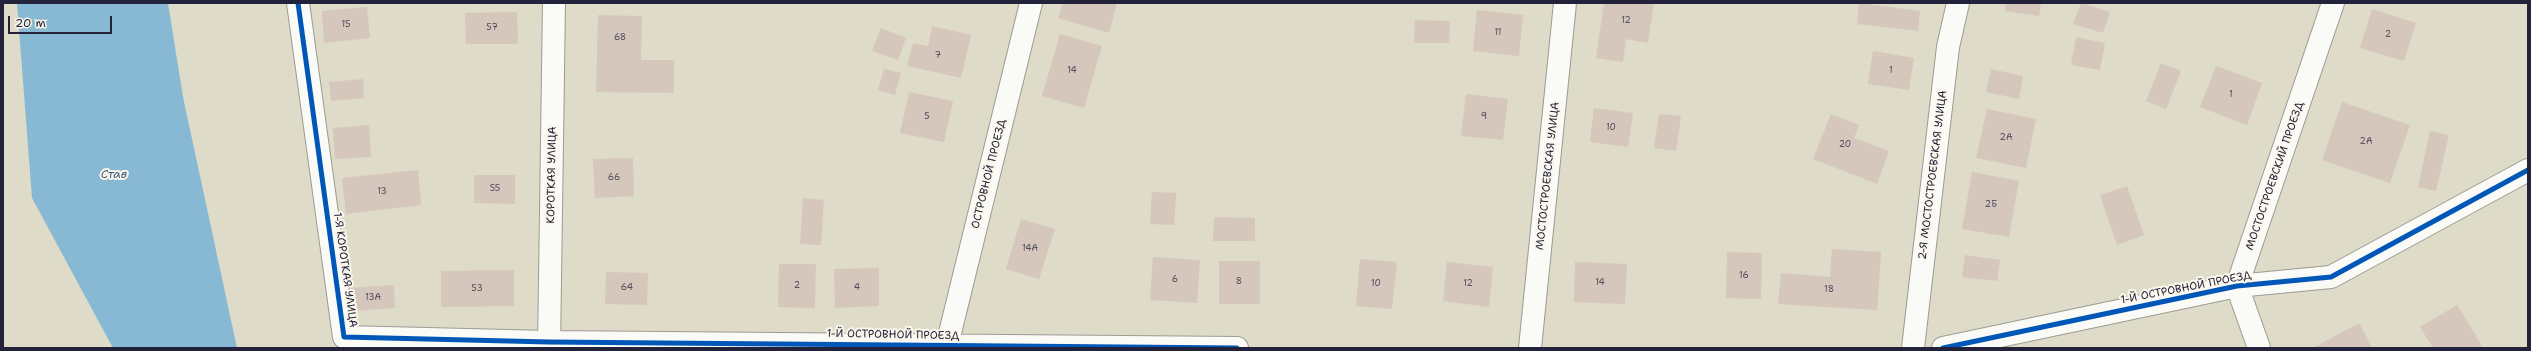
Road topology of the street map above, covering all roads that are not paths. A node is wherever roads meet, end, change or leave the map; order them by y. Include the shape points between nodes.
1 (298, 3) edge
2 (554, 3) edge
3 (1031, 3) edge
4 (1566, 3) edge
5 (1958, 3) edge
6 (2333, 3) edge
7 (2528, 170) edge
8 (2237, 286) junction
9 (549, 345) edge
10 (946, 345) junction
11 (1082, 347) edge
12 (1237, 348) edge
13 (1530, 348) edge
14 (1913, 348) edge
15 (1943, 348) edge
16 (2259, 348) edge

1 - 9 street, 1-Я КОРОТКАЯ УЛИЦА via 344,337
2 - 9 street, КОРОТКАЯ УЛИЦА
3 - 10 street, ОСТРОВНОЙ ПРОЕЗД
4 - 13 street, МОСТОСТРОЕВСКАЯ УЛИЦА
5 - 14 street, 2-Я МОСТОСТРОЕВСКАЯ УЛИЦА via 1948,47
6 - 8 street, МОСТОСТРОЕВСКИЙ ПРОЕЗД
7 - 8 street, 1-Й ОСТРОВНОЙ ПРОЕЗД via 2331,277
8 - 15 street, 1-Й ОСТРОВНОЙ ПРОЕЗД
8 - 16 street
9 - 10 street, 1-Й ОСТРОВНОЙ ПРОЕЗД
10 - 11 street, 1-Й ОСТРОВНОЙ ПРОЕЗД
11 - 12 street, 1-Й ОСТРОВНОЙ ПРОЕЗД

